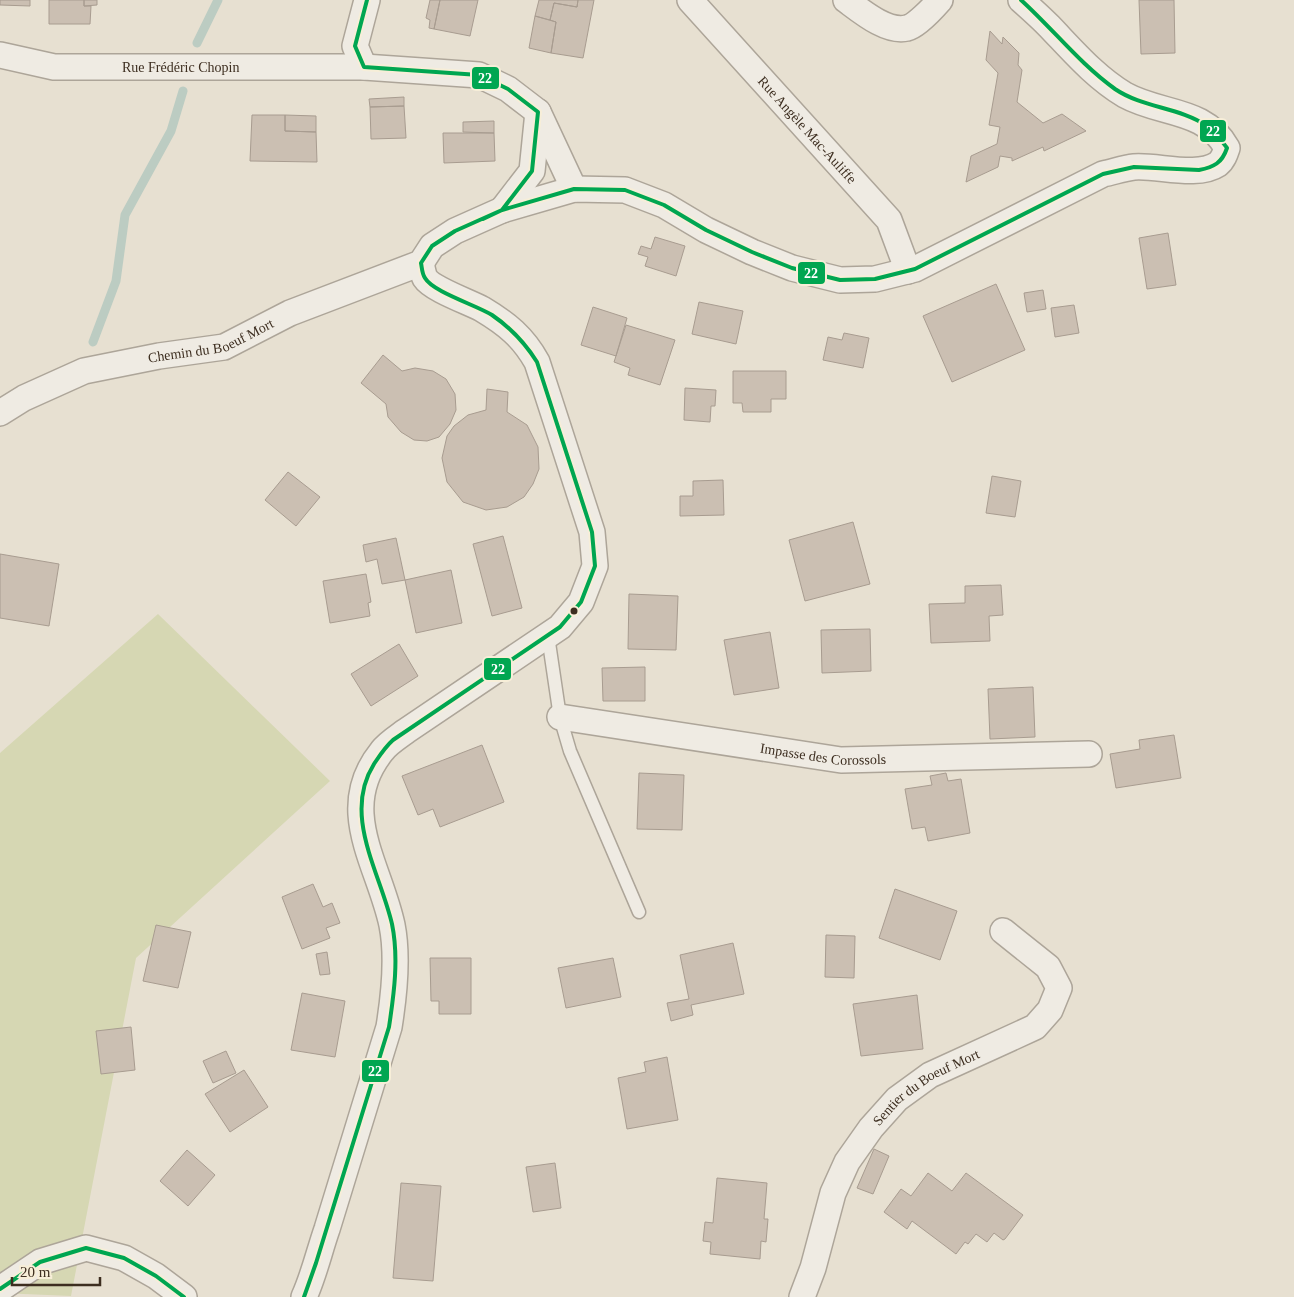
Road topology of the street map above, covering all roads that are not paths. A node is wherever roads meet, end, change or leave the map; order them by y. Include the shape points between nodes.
1 (367, 0) edge
2 (690, 0) edge
3 (846, 0) edge
4 (940, 0) edge
5 (1021, 0) edge
6 (0, 55) edge
7 (364, 67) junction
8 (538, 112) junction
9 (574, 189) junction
10 (502, 210) junction
11 (421, 263) junction
12 (908, 270) junction
13 (0, 413) edge
14 (548, 636) junction
15 (560, 716) junction
16 (1089, 754) dead end
17 (639, 912) dead end
18 (1003, 931) dead end
19 (0, 1289) edge
20 (184, 1297) edge
21 (304, 1297) edge
22 (802, 1297) edge

1 - 7 street via 355,46
2 - 12 street, Rue Angèle Mac-Auliffe via 889,220
3 - 4 street via 891,28 907,28 930,12
5 - 12 street via 1104,81 1127,96 1190,116 1209,126 1222,137 1227,148 1224,157 1218,164 1198,171 1134,167 1104,174
6 - 7 street, Rue Frédéric Chopin via 54,66
7 - 8 street, Rue Frédéric Chopin via 479,75 508,89
8 - 9 street
8 - 10 street via 532,171
9 - 10 street
9 - 12 street via 625,190 664,205 752,252 840,280 875,279
10 - 11 street via 455,231 432,246
11 - 13 street, Chemin du Boeuf Mort via 290,314 224,347 84,371 24,398
11 - 14 street via 425,278 504,323 526,343 537,362 592,532 595,566 581,602 560,628
14 - 15 lane
14 - 21 street via 406,731 383,750 367,776 360,804 362,832 392,926 393,999 389,1027
15 - 16 street, Impasse des Corossols via 841,760
15 - 17 lane via 570,751
18 - 22 street, Sentier du Boeuf Mort via 1048,967 1058,988 1050,1010 1035,1027 930,1075 897,1099 871,1128 847,1162 833,1193 814,1268
19 - 20 street via 40,1262 86,1248 124,1258

